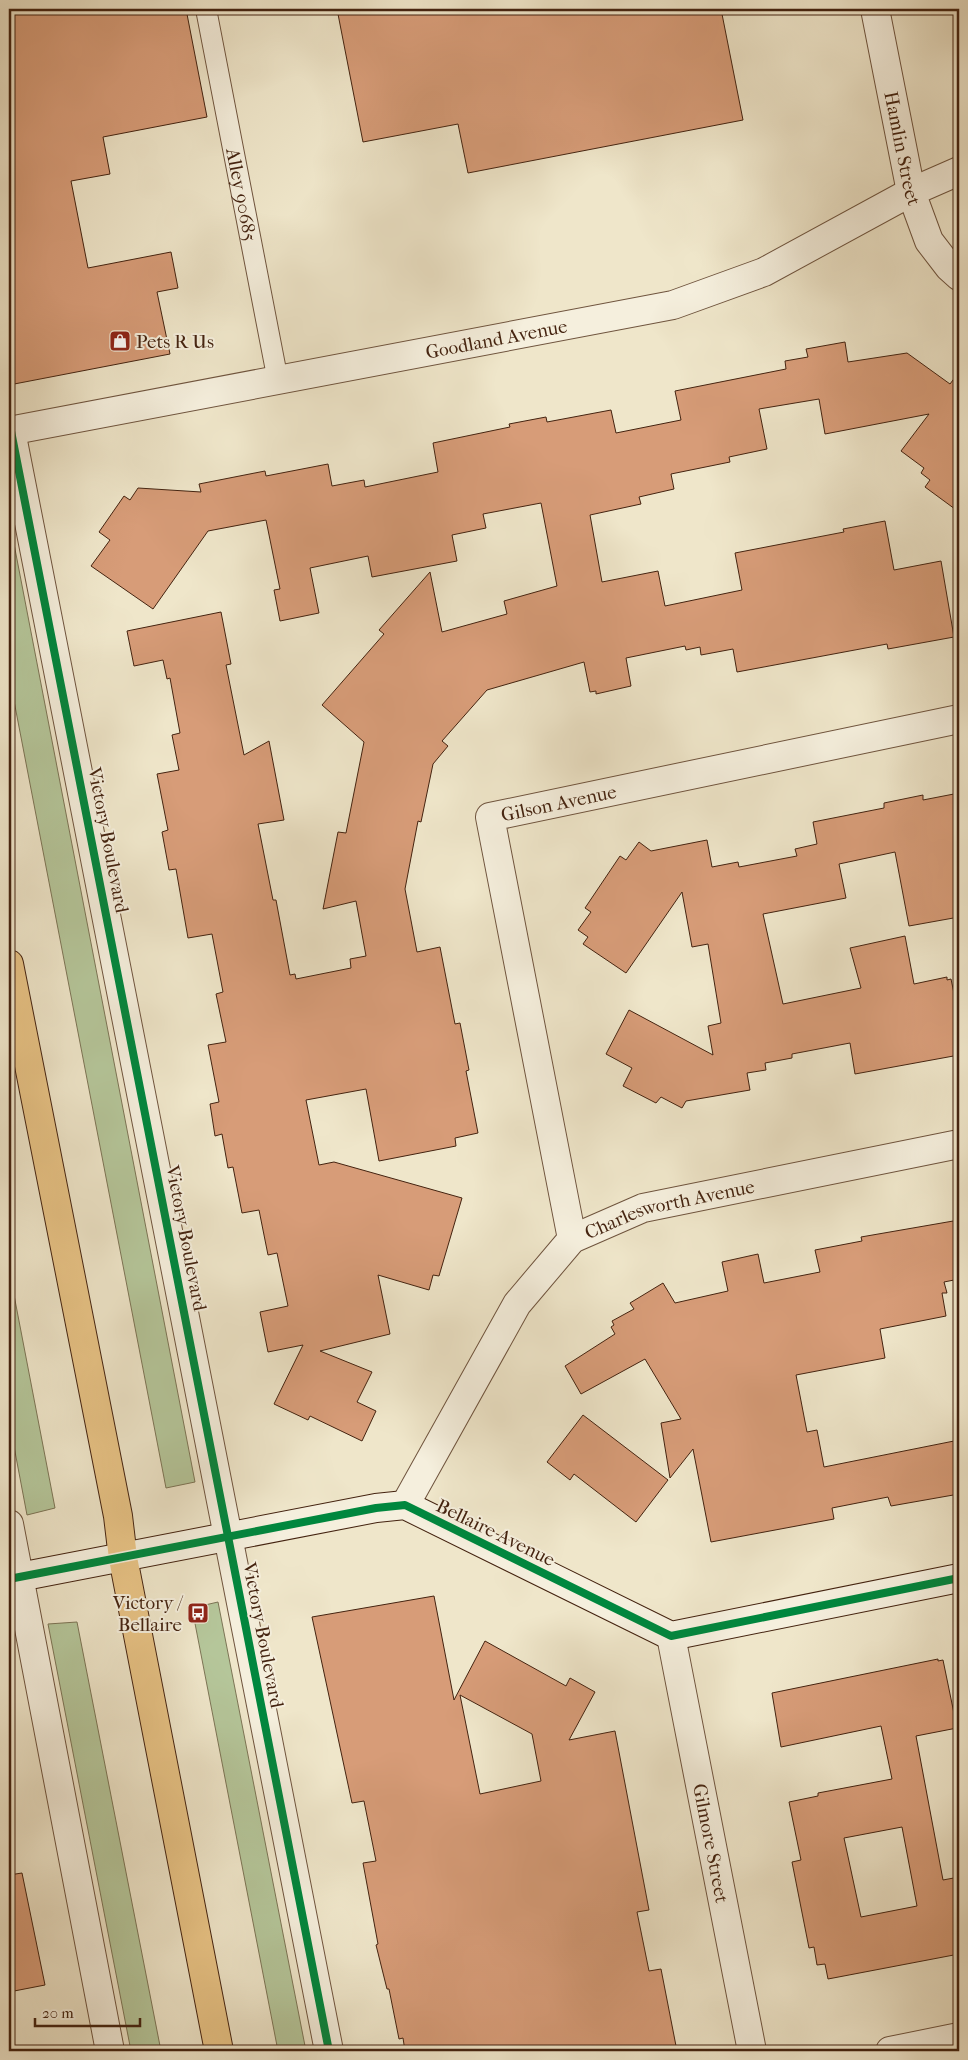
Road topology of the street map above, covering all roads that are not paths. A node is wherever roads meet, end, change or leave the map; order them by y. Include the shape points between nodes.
1 (206, 9) edge
2 (875, 9) edge
3 (959, 171) edge
4 (911, 192) junction
5 (959, 276) edge
6 (278, 381) junction
7 (10, 431) edge
8 (959, 719) edge
9 (9, 964) edge
10 (959, 1144) edge
11 (572, 1238) junction
12 (405, 1505) junction
13 (9, 1524) edge
14 (229, 1536) junction
15 (123, 1558) junction
16 (14, 1578) edge
17 (959, 1578) edge
18 (671, 1636) junction
19 (959, 2037) edge
20 (110, 2051) edge
21 (219, 2051) edge
22 (329, 2051) edge
23 (752, 2051) edge
24 (890, 2051) edge

1 - 6 lane, Alley 90685
2 - 4 street, Hamlin Street
3 - 4 street, Goodland Avenue
4 - 5 street, Hamlin Street via 929,241
4 - 6 street, Goodland Avenue via 764,272 673,305
6 - 7 street, Goodland Avenue
7 - 14 street, Victory Boulevard
8 - 11 street, Gilson Avenue via 490,817
9 - 15 main road via 114,1497
10 - 11 street, Charlesworth Avenue via 643,1208
11 - 12 street, Charlesworth Avenue via 517,1304
12 - 14 street
12 - 18 street, Bellaire Avenue
13 - 16 street
14 - 15 street
14 - 22 street, Victory Boulevard
15 - 16 street
15 - 21 main road
16 - 20 street
17 - 18 street
18 - 23 street, Gilmore Street
19 - 24 street

